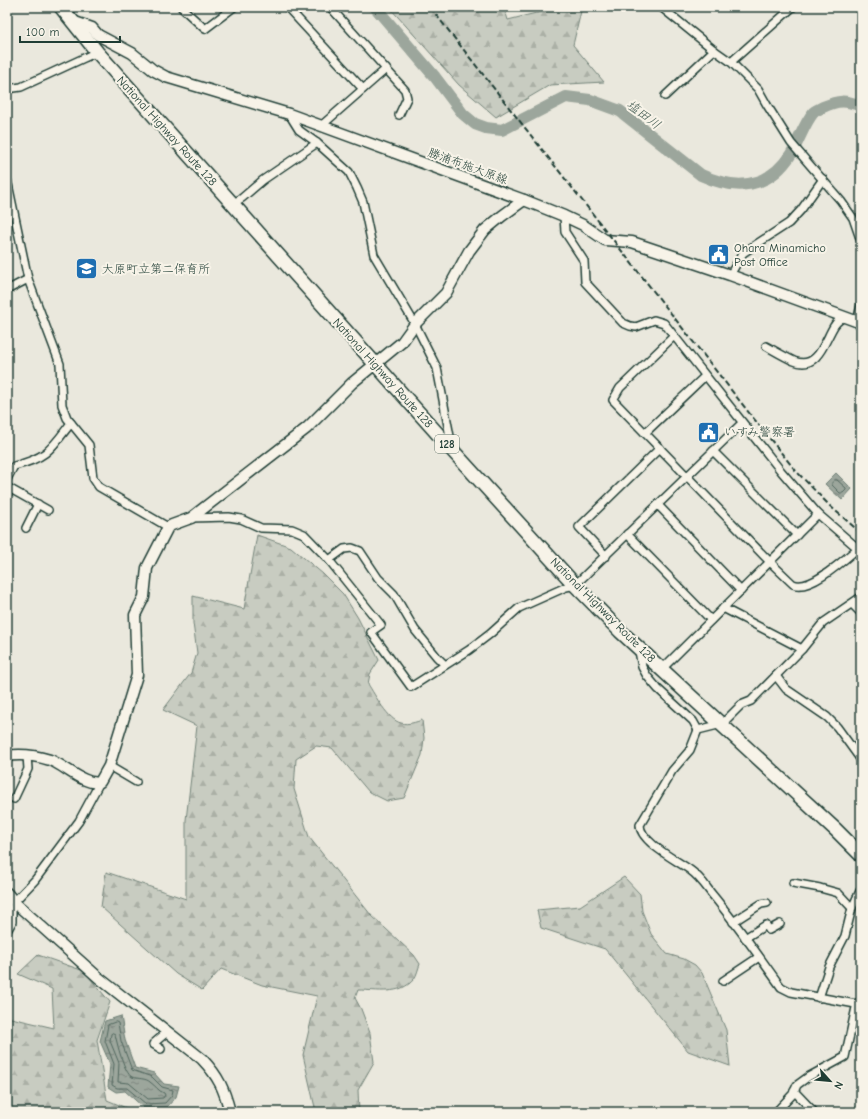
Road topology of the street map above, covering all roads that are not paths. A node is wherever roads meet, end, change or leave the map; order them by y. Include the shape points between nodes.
1 (61, 7) edge
2 (184, 7) edge
3 (234, 7) edge
4 (287, 7) edge
5 (330, 7) edge
6 (661, 7) edge
7 (793, 7) edge
8 (72, 21) junction
9 (714, 50) junction
10 (97, 52) junction
11 (731, 62) junction
12 (386, 69) junction
13 (7, 89) edge
14 (363, 90) junction
15 (665, 96) dead end
16 (290, 114) junction
17 (399, 115) dead end
18 (321, 126) junction
19 (317, 143) junction
20 (7, 179) edge
21 (823, 179) junction
22 (524, 200) junction
23 (232, 204) junction
24 (564, 216) junction
25 (861, 242) edge
26 (730, 275) junction
27 (28, 279) junction
28 (7, 290) edge
29 (861, 305) edge
30 (843, 317) junction
31 (859, 323) edge
32 (415, 324) junction
33 (674, 336) junction
34 (766, 346) dead end
35 (376, 365) junction
36 (705, 376) junction
37 (71, 423) junction
38 (742, 423) junction
39 (645, 433) junction
40 (660, 448) junction
41 (713, 450) junction
42 (452, 451) junction
43 (687, 476) junction
44 (7, 479) edge
45 (7, 487) edge
46 (38, 504) junction
47 (658, 505) junction
48 (48, 510) dead end
49 (818, 514) junction
50 (191, 518) junction
51 (26, 528) dead end
52 (168, 528) junction
53 (627, 534) junction
54 (797, 535) junction
55 (860, 550) edge
56 (606, 556) junction
57 (329, 560) junction
58 (770, 562) junction
59 (575, 585) junction
60 (741, 591) junction
61 (861, 597) edge
62 (852, 604) junction
63 (723, 608) junction
64 (861, 614) edge
65 (711, 620) junction
66 (639, 648) junction
67 (802, 650) junction
68 (445, 665) junction
69 (662, 670) junction
70 (776, 676) junction
71 (722, 724) junction
72 (698, 730) junction
73 (7, 756) edge
74 (27, 756) junction
75 (861, 760) edge
76 (109, 766) junction
77 (100, 782) junction
78 (136, 782) dead end
79 (14, 800) dead end
80 (861, 854) edge
81 (793, 883) dead end
82 (861, 889) edge
83 (7, 893) edge
84 (14, 902) junction
85 (767, 903) dead end
86 (852, 908) junction
87 (733, 922) junction
88 (780, 924) dead end
89 (7, 931) edge
90 (745, 938) junction
91 (759, 957) junction
92 (723, 981) dead end
93 (819, 998) junction
94 (859, 1004) edge
95 (167, 1032) junction
96 (161, 1049) dead end
97 (794, 1092) junction
98 (230, 1112) edge
99 (776, 1112) edge
100 (814, 1112) edge

1 - 8 highway, National Highway Route 128 / 128
2 - 3 street via 182,8 205,29
4 - 14 street
5 - 12 street
6 - 9 street
7 - 11 street
8 - 10 highway, National Highway Route 128 / 128
8 - 16 street, 勝浦布施大原線 via 92,28 98,35 132,53 166,77
9 - 11 street
9 - 15 street
10 - 13 street via 21,87
10 - 23 highway, National Highway Route 128 / 128
11 - 21 street via 758,89 791,144
12 - 14 street
12 - 17 street via 405,90 407,98
14 - 18 street
16 - 18 street, 勝浦布施大原線
16 - 19 street via 299,130
18 - 22 street, 勝浦布施大原線
19 - 23 street
19 - 32 street via 349,172 363,202 374,255
20 - 27 street
21 - 25 street via 853,218
21 - 26 street via 789,223 743,253
22 - 24 street, 勝浦布施大原線
22 - 32 street via 485,230 469,252 446,293
23 - 35 highway, National Highway Route 128 / 128
24 - 26 street, 勝浦布施大原線 via 590,228 605,240 632,242
24 - 33 street via 565,232 584,261 585,282 623,324 636,327 654,320 664,323
26 - 30 street, 勝浦布施大原線
27 - 28 street
27 - 37 street via 60,364 62,405
29 - 31 street
30 - 31 street, 勝浦布施大原線
30 - 34 street via 834,325 820,354 805,363 796,362
32 - 35 street via 402,342
32 - 42 street via 437,368
33 - 36 street
33 - 39 street via 620,388 613,400
35 - 42 highway, National Highway Route 128 / 128
35 - 50 street via 352,383 307,428
36 - 38 street
36 - 39 street
37 - 44 street via 51,450 40,458 14,466
37 - 52 street via 90,445 93,478 99,487
38 - 41 street
38 - 49 street via 780,472
39 - 40 street
40 - 43 street
40 - 56 street via 579,527
41 - 43 street
41 - 54 street
42 - 59 highway, National Highway Route 128 / 128
43 - 47 street
43 - 58 street
45 - 46 street
46 - 48 street
46 - 51 street
47 - 53 street
47 - 60 street
49 - 54 street
49 - 55 street
50 - 52 street
50 - 57 street via 229,517 241,519 261,528 292,529 304,534
52 - 76 street via 147,568 144,597 135,616 137,675
53 - 56 street
53 - 65 street
54 - 58 street
55 - 58 street via 805,585 792,584
56 - 59 street
57 - 68 street via 344,549 360,551 378,578 394,594 416,630
57 - 68 street via 381,626 371,632 411,687
58 - 60 street
59 - 66 highway, National Highway Route 128 / 128
59 - 68 street via 518,608 480,642
60 - 63 street
61 - 62 street
62 - 64 street
62 - 67 street via 823,623
63 - 65 street
63 - 67 street
65 - 69 street
66 - 69 highway, National Highway Route 128 / 128
66 - 72 street via 642,667 647,676 693,721
67 - 70 street
69 - 71 highway, National Highway Route 128 / 128
70 - 71 street via 751,701 741,705
70 - 75 street via 786,689 827,717
71 - 72 street
71 - 80 highway, National Highway Route 128 / 128
72 - 87 street via 690,750 672,771 640,828 645,837 694,874
73 - 74 street
74 - 77 street via 51,760 90,783
74 - 79 street via 28,769
76 - 77 street
76 - 78 street
77 - 84 street via 79,821 36,880
81 - 86 street via 838,893
82 - 86 street
83 - 84 street
84 - 89 street via 12,922
84 - 95 street via 79,962
85 - 87 street via 761,904
86 - 93 street via 845,936 829,967
87 - 90 street
88 - 90 street via 769,930 766,925
90 - 91 street
91 - 92 street
91 - 93 street via 781,986 791,992
93 - 94 street
94 - 97 street via 845,1057 808,1077 797,1085
95 - 96 street via 153,1044
95 - 98 street via 202,1059 213,1071 225,1093
97 - 99 street
97 - 100 street

